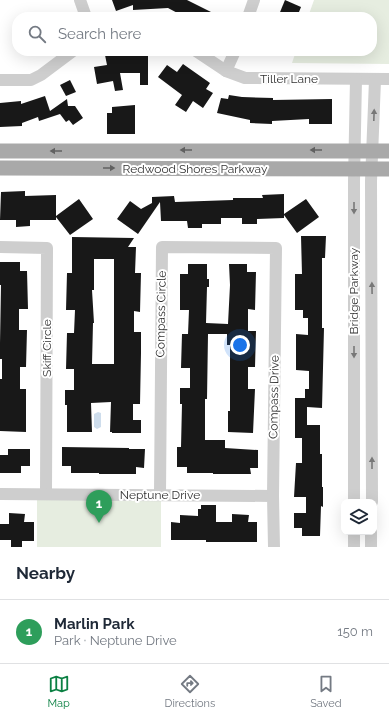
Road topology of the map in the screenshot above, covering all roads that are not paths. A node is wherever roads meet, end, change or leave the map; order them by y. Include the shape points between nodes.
1 (80, 0) edge
2 (254, 0) edge
3 (84, 12) edge
4 (250, 12) edge
5 (66, 56) edge
6 (203, 56) edge
7 (232, 56) edge
8 (226, 72) junction
9 (389, 79) edge
10 (0, 80) edge
11 (356, 80) junction
12 (375, 80) junction
13 (0, 150) edge
14 (355, 151) junction
15 (372, 151) junction
16 (389, 151) edge
17 (0, 168) edge
18 (389, 169) edge
19 (355, 170) junction
20 (371, 170) junction
21 (0, 247) edge
22 (276, 248) joint
23 (0, 494) edge
24 (46, 494) junction
25 (160, 495) junction
26 (273, 496) junction
27 (354, 499) edge
28 (372, 499) edge
29 (354, 535) edge
30 (372, 535) edge
31 (274, 547) edge
32 (354, 547) edge
33 (371, 547) edge

1 - 3 street
2 - 4 street
5 - 10 street via 31,80
6 - 8 street, Tiller Lane
7 - 8 street
8 - 11 street, Tiller Lane via 254,79
9 - 12 street, Tiller Lane
11 - 12 street, Tiller Lane
11 - 14 street, Bridge Parkway
15 -> 12 street, Bridge Parkway
14 -> 13 main road, Redwood Shores Parkway
14 - 15 main road, Redwood Shores Parkway
14 - 19 street, Bridge Parkway
15 - 16 main road, Redwood Shores Parkway
15 - 20 street, Bridge Parkway
17 -> 19 main road, Redwood Shores Parkway
18 - 20 main road, Redwood Shores Parkway
19 - 20 main road, Redwood Shores Parkway
19 -> 27 street, Bridge Parkway
28 -> 20 street, Bridge Parkway
21 - 24 street, Skiff Circle via 47,248
22 - 25 street, Compass Circle via 162,247
22 - 26 street, Compass Drive
23 - 24 street, Neptune Drive
24 - 25 street, Neptune Drive
25 - 26 street, Neptune Drive
26 - 31 street, Compass Drive
29 - 32 street
30 - 33 street

